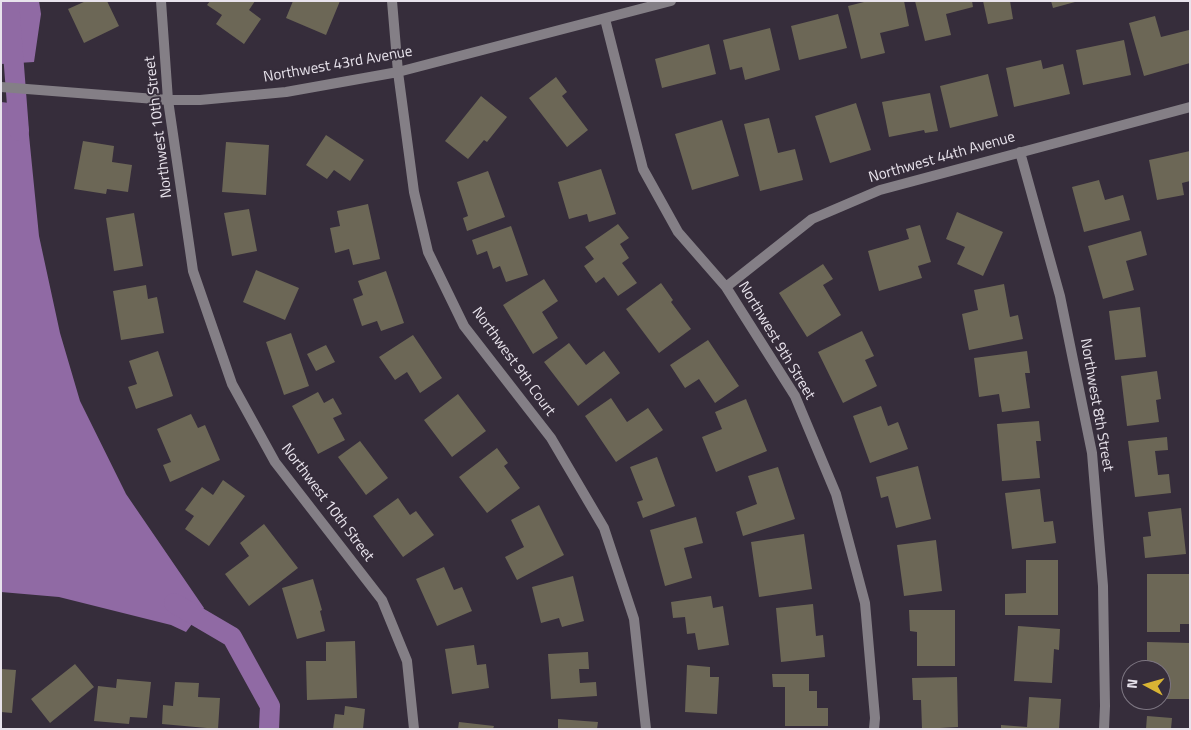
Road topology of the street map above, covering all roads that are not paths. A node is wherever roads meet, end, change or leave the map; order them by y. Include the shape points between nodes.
1 (161, 1) edge
2 (392, 1) edge
3 (671, 1) edge
4 (605, 19) junction
5 (398, 72) junction
6 (1, 87) edge
7 (168, 100) junction
8 (1190, 107) edge
9 (1020, 152) junction
10 (726, 287) junction
11 (414, 729) edge
12 (646, 729) edge
13 (874, 729) edge
14 (1104, 729) edge

1 - 7 street, Northwest 10th Street
2 - 5 street, Northwest 9th Court
3 - 4 street, Northwest 43rd Avenue
4 - 5 street, Northwest 43rd Avenue
4 - 10 street, Northwest 9th Street via 643,169 678,232
5 - 7 street, Northwest 43rd Avenue via 286,92
5 - 12 street, Northwest 9th Court via 414,192 428,252 464,326 551,438 604,528 634,619
6 - 7 street, Northwest 43rd Avenue
7 - 11 street, Northwest 10th Street via 193,271 232,384 275,462 382,600 407,661
8 - 9 street, Northwest 44th Avenue
9 - 10 street, Northwest 44th Avenue via 880,190 812,219
9 - 14 street, Northwest 8th Street via 1060,296 1092,453 1103,586
10 - 13 street, Northwest 9th Street via 795,396 836,494 865,603

